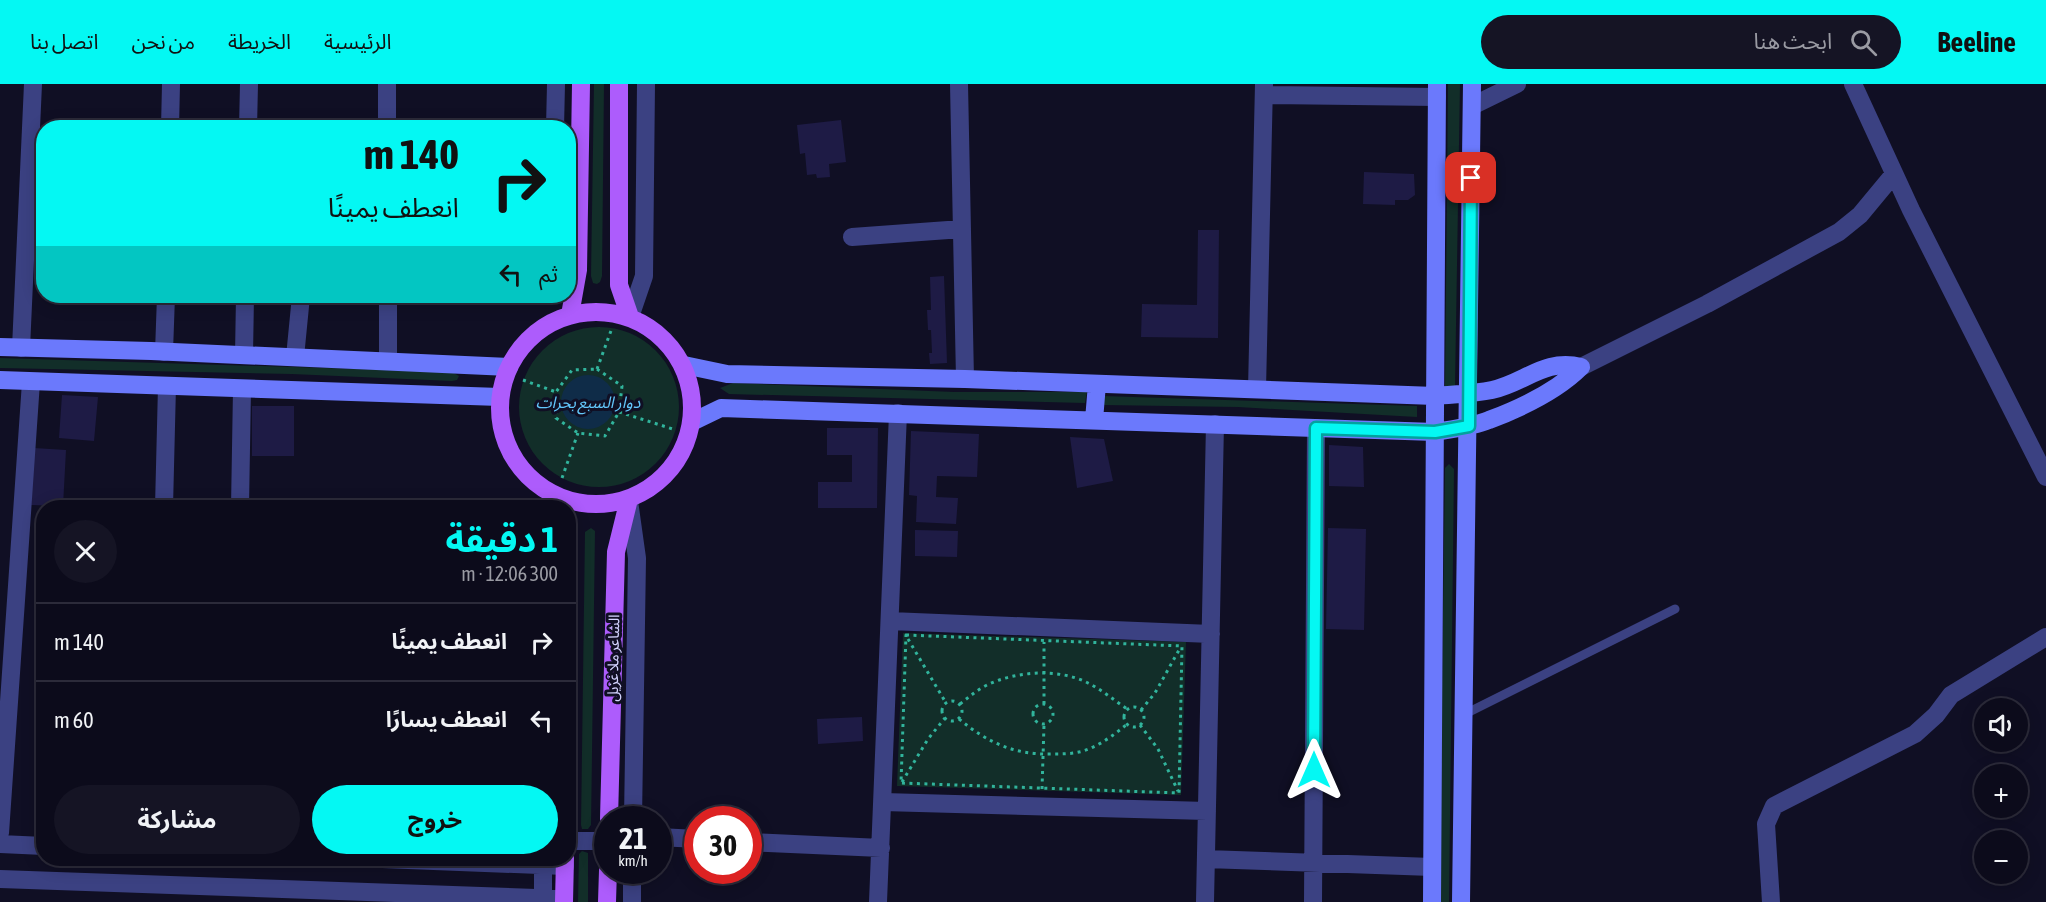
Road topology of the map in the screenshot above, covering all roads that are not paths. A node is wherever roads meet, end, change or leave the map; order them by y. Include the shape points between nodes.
1 (33, 84) edge
2 (171, 84) edge
3 (249, 84) edge
4 (387, 84) edge
5 (556, 84) edge
6 (581, 84) edge
7 (620, 84) edge
8 (646, 84) edge
9 (959, 84) edge
10 (1472, 84) edge
11 (1517, 84) edge
12 (1852, 84) edge
13 (1264, 90) edge
14 (1437, 90) edge
15 (1472, 106) junction
16 (170, 120) edge
17 (248, 120) edge
18 (387, 120) edge
19 (555, 120) edge
20 (1894, 174) junction
21 (962, 229) junction
22 (852, 237) dead end
23 (576, 281) edge
24 (166, 303) edge
25 (245, 303) edge
26 (300, 303) edge
27 (388, 303) edge
28 (567, 303) edge
29 (572, 303) edge
30 (570, 315) junction
31 (630, 317) junction
32 (0, 347) edge
33 (21, 348) junction
34 (164, 352) junction
35 (244, 355) junction
36 (295, 357) junction
37 (388, 362) junction
38 (684, 365) junction
39 (509, 367) junction
40 (1581, 367) junction
41 (964, 379) junction
42 (0, 381) edge
43 (31, 382) junction
44 (1097, 384) junction
45 (167, 386) junction
46 (242, 389) junction
47 (1257, 389) junction
48 (1469, 393) junction
49 (1435, 396) junction
50 (500, 397) junction
51 (898, 413) junction
52 (1094, 420) junction
53 (1215, 424) junction
54 (684, 426) junction
55 (1469, 426) junction
56 (1316, 428) junction
57 (1435, 432) junction
58 (2046, 477) edge
59 (629, 499) junction
60 (164, 500) edge
61 (240, 500) edge
62 (553, 500) edge
63 (576, 503) edge
64 (1675, 609) dead end
65 (890, 621) junction
66 (1211, 634) junction
67 (2046, 637) edge
68 (1463, 715) junction
69 (883, 802) junction
70 (609, 806) edge
71 (633, 806) edge
72 (1207, 812) junction
73 (0, 834) edge
74 (576, 841) edge
75 (594, 841) edge
76 (762, 843) edge
77 (0, 844) edge
78 (36, 846) edge
79 (881, 848) junction
80 (1206, 859) junction
81 (1315, 863) junction
82 (543, 866) edge
83 (565, 866) edge
84 (1432, 867) junction
85 (0, 879) edge
86 (608, 884) edge
87 (632, 884) edge
88 (359, 897) edge
89 (543, 900) edge
90 (564, 901) edge
91 (607, 902) edge
92 (632, 902) edge
93 (878, 902) edge
94 (1205, 902) edge
95 (1313, 902) edge
96 (1432, 902) edge
97 (1461, 902) edge
98 (1772, 902) edge

1 - 33 street
2 - 16 street
3 - 17 street
4 - 18 street
5 - 19 street
6 - 23 main road
7 - 31 main road via 619,285
8 - 31 street via 644,276
9 - 21 street
10 - 15 main road
11 - 15 street
12 - 20 street
13 - 14 street
13 - 47 street
14 - 49 main road
15 - 48 main road
20 - 40 street via 1860,215 1839,232
20 - 58 street
21 - 22 street
21 - 41 street
24 - 34 street
25 - 35 street
26 - 36 street
27 - 37 street
28 - 30 street
29 - 30 main road
30 - 31 main road via 590,311
30 - 39 main road via 544,326 524,344
31 - 38 main road via 652,328
32 - 33 main road
33 - 34 main road
34 - 35 main road
35 - 36 main road
36 - 37 main road
37 - 39 main road
38 - 41 main road via 727,374
38 - 54 main road via 692,393
39 - 50 main road
40 - 48 main road via 1566,363 1493,390
40 - 55 main road via 1541,395
41 - 44 main road
42 - 43 main road
43 - 45 main road
43 - 73 street
44 - 47 main road
44 - 52 main road
45 - 46 main road
45 - 60 street
46 - 50 main road
46 - 61 street
47 - 49 main road
48 - 49 main road
48 - 55 main road
49 - 57 main road
50 - 62 main road via 507,445 519,466
51 - 52 main road
51 - 54 main road via 721,408
51 - 65 street
52 - 53 main road
53 - 56 main road
53 - 66 street
54 - 59 main road via 685,447 671,469 652,487
55 - 57 main road
55 - 68 main road
56 - 57 main road
56 - 81 street
57 - 84 main road
59 - 63 main road via 603,504
59 - 70 main road, الشاعر ملا غزيل via 616,552
59 - 71 street via 636,558
64 - 68 lane
65 - 66 street
65 - 69 street
66 - 72 street
67 - 98 street via 1950,695 1936,716 1915,734 1774,806 1766,824
68 - 97 main road
69 - 72 street
69 - 79 street
72 - 80 street
74 - 75 street
76 - 79 street
77 - 78 street
79 - 93 street
80 - 81 street
80 - 94 street
81 - 84 street
81 - 95 street
82 - 89 street
83 - 90 main road
84 - 96 main road
85 - 88 street
86 - 91 main road
87 - 92 street
88 - 89 street
89 - 90 street

